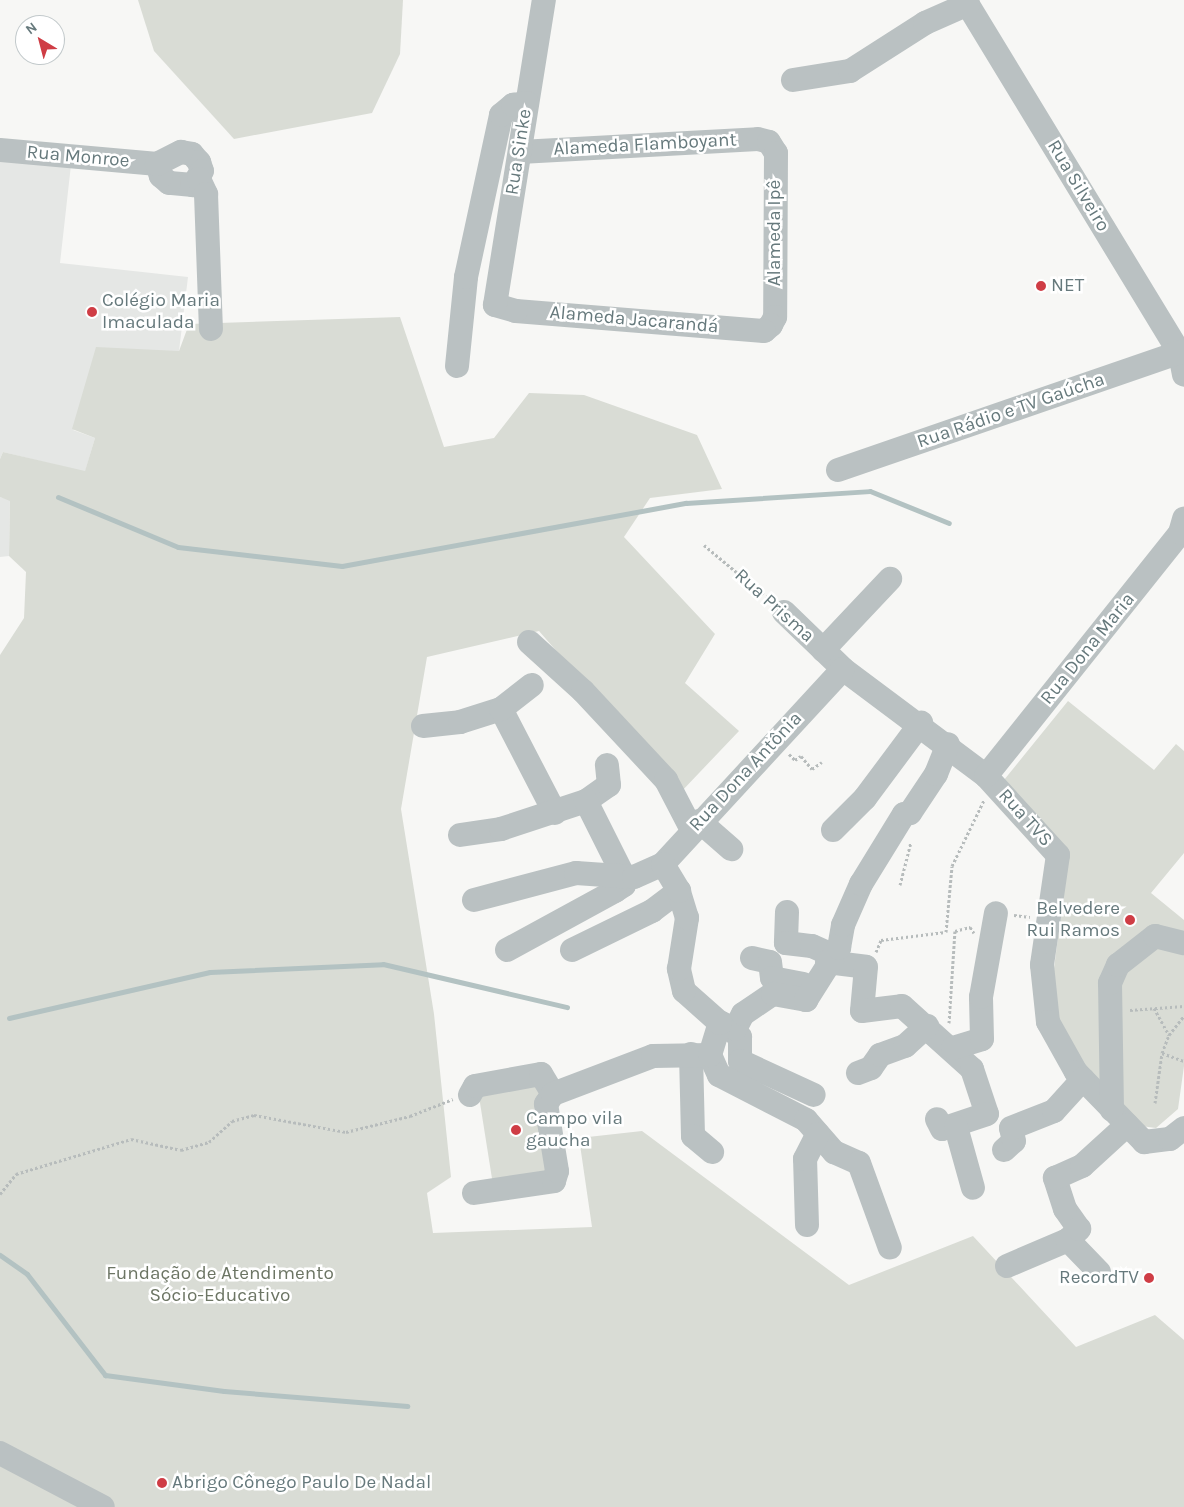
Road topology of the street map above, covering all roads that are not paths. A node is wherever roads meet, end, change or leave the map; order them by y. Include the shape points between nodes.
1 (544, 0) edge
2 (966, 2) edge
3 (793, 80) dead end
4 (527, 103) junction
5 (769, 142) joint
6 (0, 150) edge
7 (520, 152) junction
8 (495, 305) joint
9 (771, 326) joint
10 (211, 329) dead end
11 (1183, 365) edge
12 (457, 366) dead end
13 (838, 470) dead end
14 (1184, 519) edge
15 (890, 579) dead end
16 (784, 612) road end
17 (529, 642) dead end
18 (823, 650) junction
19 (843, 669) junction
20 (532, 685) dead end
21 (501, 708) junction
22 (920, 723) junction
23 (423, 726) dead end
24 (948, 744) junction
25 (607, 766) dead end
26 (990, 780) junction
27 (586, 801) junction
28 (555, 813) junction
29 (696, 826) junction
30 (833, 830) dead end
31 (460, 835) dead end
32 (732, 850) dead end
33 (663, 864) junction
34 (623, 875) junction
35 (679, 891) junction
36 (474, 900) dead end
37 (787, 912) dead end
38 (994, 923) road end
39 (1184, 943) edge
40 (507, 950) dead end
41 (572, 950) dead end
42 (752, 958) dead end
43 (829, 959) junction
44 (814, 985) junction
45 (727, 1026) junction
46 (928, 1026) junction
47 (953, 1047) junction
48 (700, 1054) junction
49 (858, 1073) dead end
50 (1083, 1079) junction
51 (552, 1094) junction
52 (470, 1095) road end
53 (814, 1095) dead end
54 (1119, 1118) junction
55 (1177, 1133) edge
56 (818, 1134) junction
57 (1004, 1150) dead end
58 (712, 1152) dead end
59 (974, 1188) dead end
60 (474, 1193) dead end
61 (807, 1225) dead end
62 (1068, 1240) junction
63 (890, 1248) dead end
64 (1007, 1266) dead end
65 (1099, 1272) dead end
66 (0, 1453) edge
67 (82, 1501) edge
68 (103, 1507) edge

1 - 4 street, Rua Sinke
2 - 3 street via 925,23 850,71
2 - 11 street, Rua Silveiro
4 - 7 street, Rua Sinke
4 - 12 street via 513,105 501,115 466,277
5 - 7 street, Alameda Flamboyant via 758,138
5 - 9 street, Alameda Ipê via 776,153 775,317
6 - 10 street, Rua Monroe via 157,164 169,154 192,154 200,162 199,179 206,194
7 - 8 street, Rua Sinke
8 - 9 street, Alameda Jacarandá via 516,311 764,331
11 - 13 street, Rua Rádio e TV Gaúcha
14 - 26 street, Rua Dona Maria via 1180,533
15 - 18 street
16 - 18 street, Rua Prisma
17 - 29 street via 583,691 666,780
18 - 19 street, Rua Prisma
19 - 22 street
19 - 29 street, Rua Dona Antônia
20 - 21 street
21 - 23 street via 460,722
21 - 28 street
22 - 24 street
22 - 30 street via 865,798
24 - 26 street
24 - 43 street via 936,774 910,813 904,814 861,884 843,925 839,948
25 - 27 street via 609,785
26 - 50 street, Rua TVS via 1058,855 1042,965 1048,1022
27 - 28 street
27 - 34 street
28 - 31 street
29 - 32 street
29 - 33 street, Rua Dona Antônia
33 - 34 street, Rua Dona Antônia via 634,877
33 - 35 street
34 - 36 street, Rua Dona Antônia via 576,873
34 - 40 street via 624,885 615,891
35 - 41 street via 652,911
35 - 45 street via 688,918 679,970 684,991
37 - 43 street via 786,943 812,946
38 - 47 street via 981,997 982,1040
39 - 54 street via 1155,936 1118,964 1110,983
42 - 44 street via 770,962 772,978
43 - 44 street
43 - 46 street via 866,967 862,1011 902,1006
44 - 45 street via 806,1000 773,994
45 - 48 street
45 - 53 street via 740,1037 740,1062
46 - 47 street
46 - 49 street via 904,1046 880,1055 871,1068
47 - 59 street via 979,1079 987,1114 946,1123
48 - 51 street via 653,1056
48 - 56 street via 719,1075 806,1120
48 - 58 street via 693,1136
50 - 54 street, Rua TVS
50 - 57 street via 1054,1111 1011,1128 1014,1141
51 - 52 street via 541,1074 475,1086
51 - 60 street via 546,1104 557,1171 554,1181
54 - 55 street, Rua TVS via 1144,1142
54 - 62 street via 1082,1166 1055,1178 1065,1209 1079,1229
56 - 61 street via 805,1159
56 - 63 street via 834,1152 859,1163
62 - 64 street
62 - 65 street
66 - 67 street
67 - 68 street

